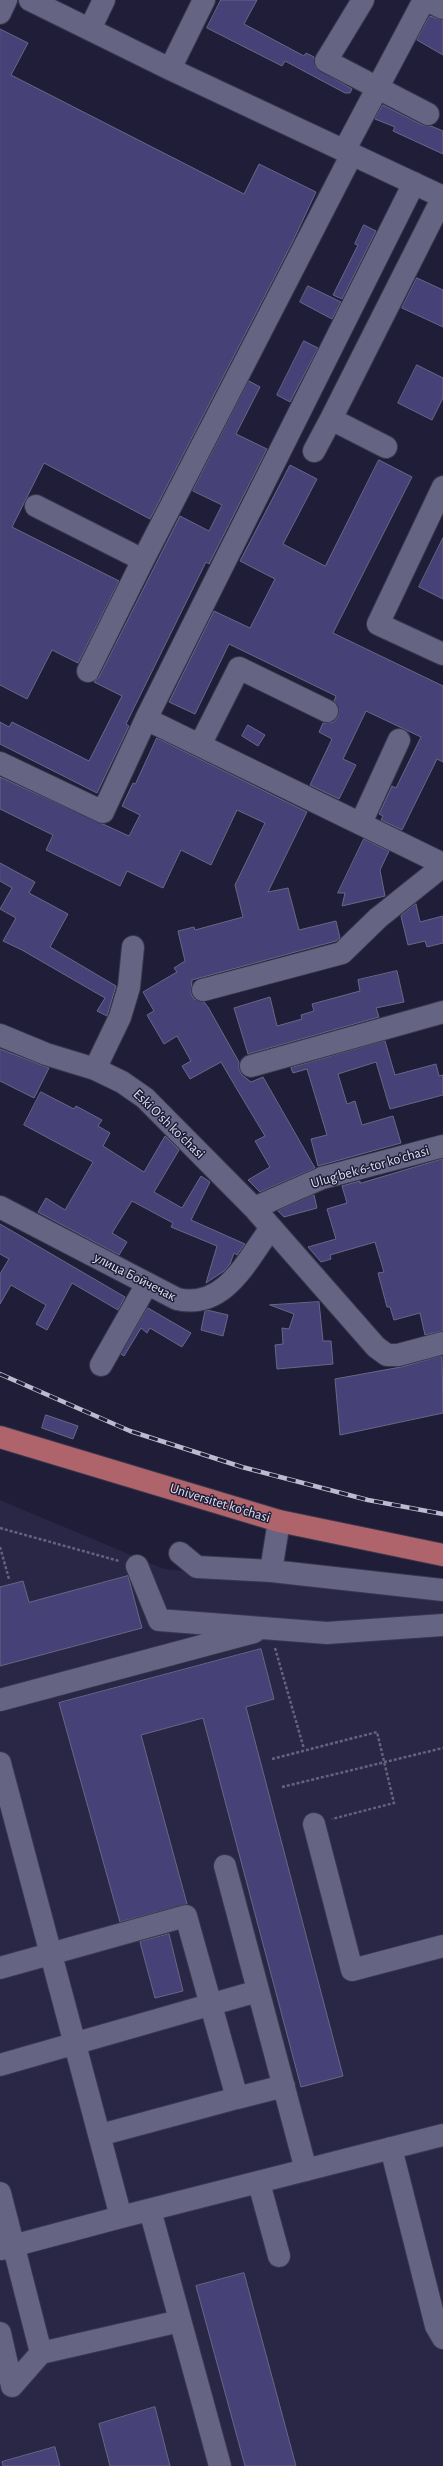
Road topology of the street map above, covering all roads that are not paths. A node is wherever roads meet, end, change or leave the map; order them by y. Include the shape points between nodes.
1 (6, 0) edge
2 (30, 0) edge
3 (104, 0) edge
4 (204, 0) edge
5 (363, 0) edge
6 (425, 0) edge
7 (443, 8) edge
8 (0, 13) edge
9 (90, 29) junction
10 (170, 69) junction
11 (378, 88) junction
12 (428, 114) dead end
13 (348, 153) junction
14 (414, 183) junction
15 (443, 197) edge
16 (330, 419) junction
17 (386, 447) dead end
18 (314, 451) dead end
19 (443, 487) edge
20 (36, 506) dead end
21 (142, 560) junction
22 (443, 654) edge
23 (88, 671) dead end
24 (327, 711) dead end
25 (146, 718) junction
26 (399, 740) dead end
27 (200, 745) junction
28 (0, 763) edge
29 (361, 823) junction
30 (443, 865) edge
31 (133, 947) dead end
32 (203, 990) dead end
33 (443, 1012) edge
34 (0, 1034) edge
35 (251, 1066) dead end
36 (95, 1069) junction
37 (443, 1146) edge
38 (0, 1207) edge
39 (254, 1208) junction
40 (271, 1228) junction
41 (148, 1284) junction
42 (443, 1343) edge
43 (102, 1366) dead end
44 (0, 1437) edge
45 (279, 1521) junction
46 (180, 1553) dead end
47 (443, 1555) edge
48 (137, 1566) road end
49 (271, 1571) junction
50 (443, 1590) edge
51 (443, 1625) edge
52 (269, 1628) junction
53 (0, 1700) edge
54 (0, 1763) edge
55 (314, 1824) road end
56 (226, 1866) dead end
57 (443, 1946) edge
58 (51, 1953) junction
59 (0, 1968) edge
60 (258, 1991) junction
61 (211, 2003) junction
62 (75, 2043) junction
63 (0, 2065) edge
64 (284, 2086) junction
65 (237, 2098) junction
66 (100, 2135) junction
67 (443, 2135) edge
68 (391, 2148) junction
69 (306, 2170) junction
70 (259, 2183) junction
71 (0, 2192) edge
72 (150, 2210) junction
73 (122, 2217) junction
74 (7, 2247) edge
75 (279, 2256) dead end
76 (180, 2321) junction
77 (0, 2333) edge
78 (443, 2338) edge
79 (41, 2353) junction
80 (220, 2466) edge

1 - 8 street
2 - 9 street
3 - 9 street
4 - 10 street
5 - 11 street via 326,61
6 - 7 street
6 - 11 street
9 - 10 street
10 - 13 street
11 - 12 street
11 - 13 street
13 - 14 street
13 - 21 street
14 - 15 street
14 - 25 street
15 - 16 street
16 - 17 street
16 - 18 street
19 - 22 street via 378,624
20 - 21 street
21 - 23 street
24 - 27 street via 239,668
25 - 27 street
25 - 28 street via 103,812
26 - 29 street
27 - 29 street
29 - 30 street
30 - 32 street via 378,918 342,953
31 - 36 street via 129,987 123,1009
33 - 35 street
34 - 36 street, Eski Oʻsh koʻchasi via 46,1054
36 - 39 street, Eski Oʻsh koʻchasi via 122,1082 145,1098
37 - 39 street, Ulug‘bek 6-tor koʻchasi via 322,1178
38 - 41 street, улица Бойчечак
39 - 40 street, Eski Oʻsh koʻchasi
40 - 41 street, улица Бойчечак via 226,1288 214,1297 195,1302 186,1301
40 - 42 street, Eski Oʻsh koʻchasi via 376,1347 387,1355
41 - 43 street
44 - 45 main road, Universitet kо‘chasi
45 - 47 main road, Universitet kо‘chasi
45 - 49 street
46 - 49 street via 197,1567
48 - 52 street via 159,1620
49 - 50 street
51 - 52 street via 327,1633
52 - 53 street
54 - 58 street
55 - 57 street via 352,1970
56 - 60 street
58 - 59 street
58 - 61 street via 186,1916
58 - 62 street
60 - 61 street
60 - 64 street
61 - 62 street
61 - 65 street
62 - 63 street
62 - 66 street
64 - 65 street
64 - 69 street
65 - 66 street
66 - 73 street
67 - 68 street
68 - 69 street
68 - 78 street via 436,2326
69 - 70 street
70 - 72 street
70 - 75 street
71 - 74 street
72 - 73 street
72 - 76 street
73 - 74 street
74 - 79 street
76 - 79 street
76 - 80 street
77 - 79 street via 12,2386

